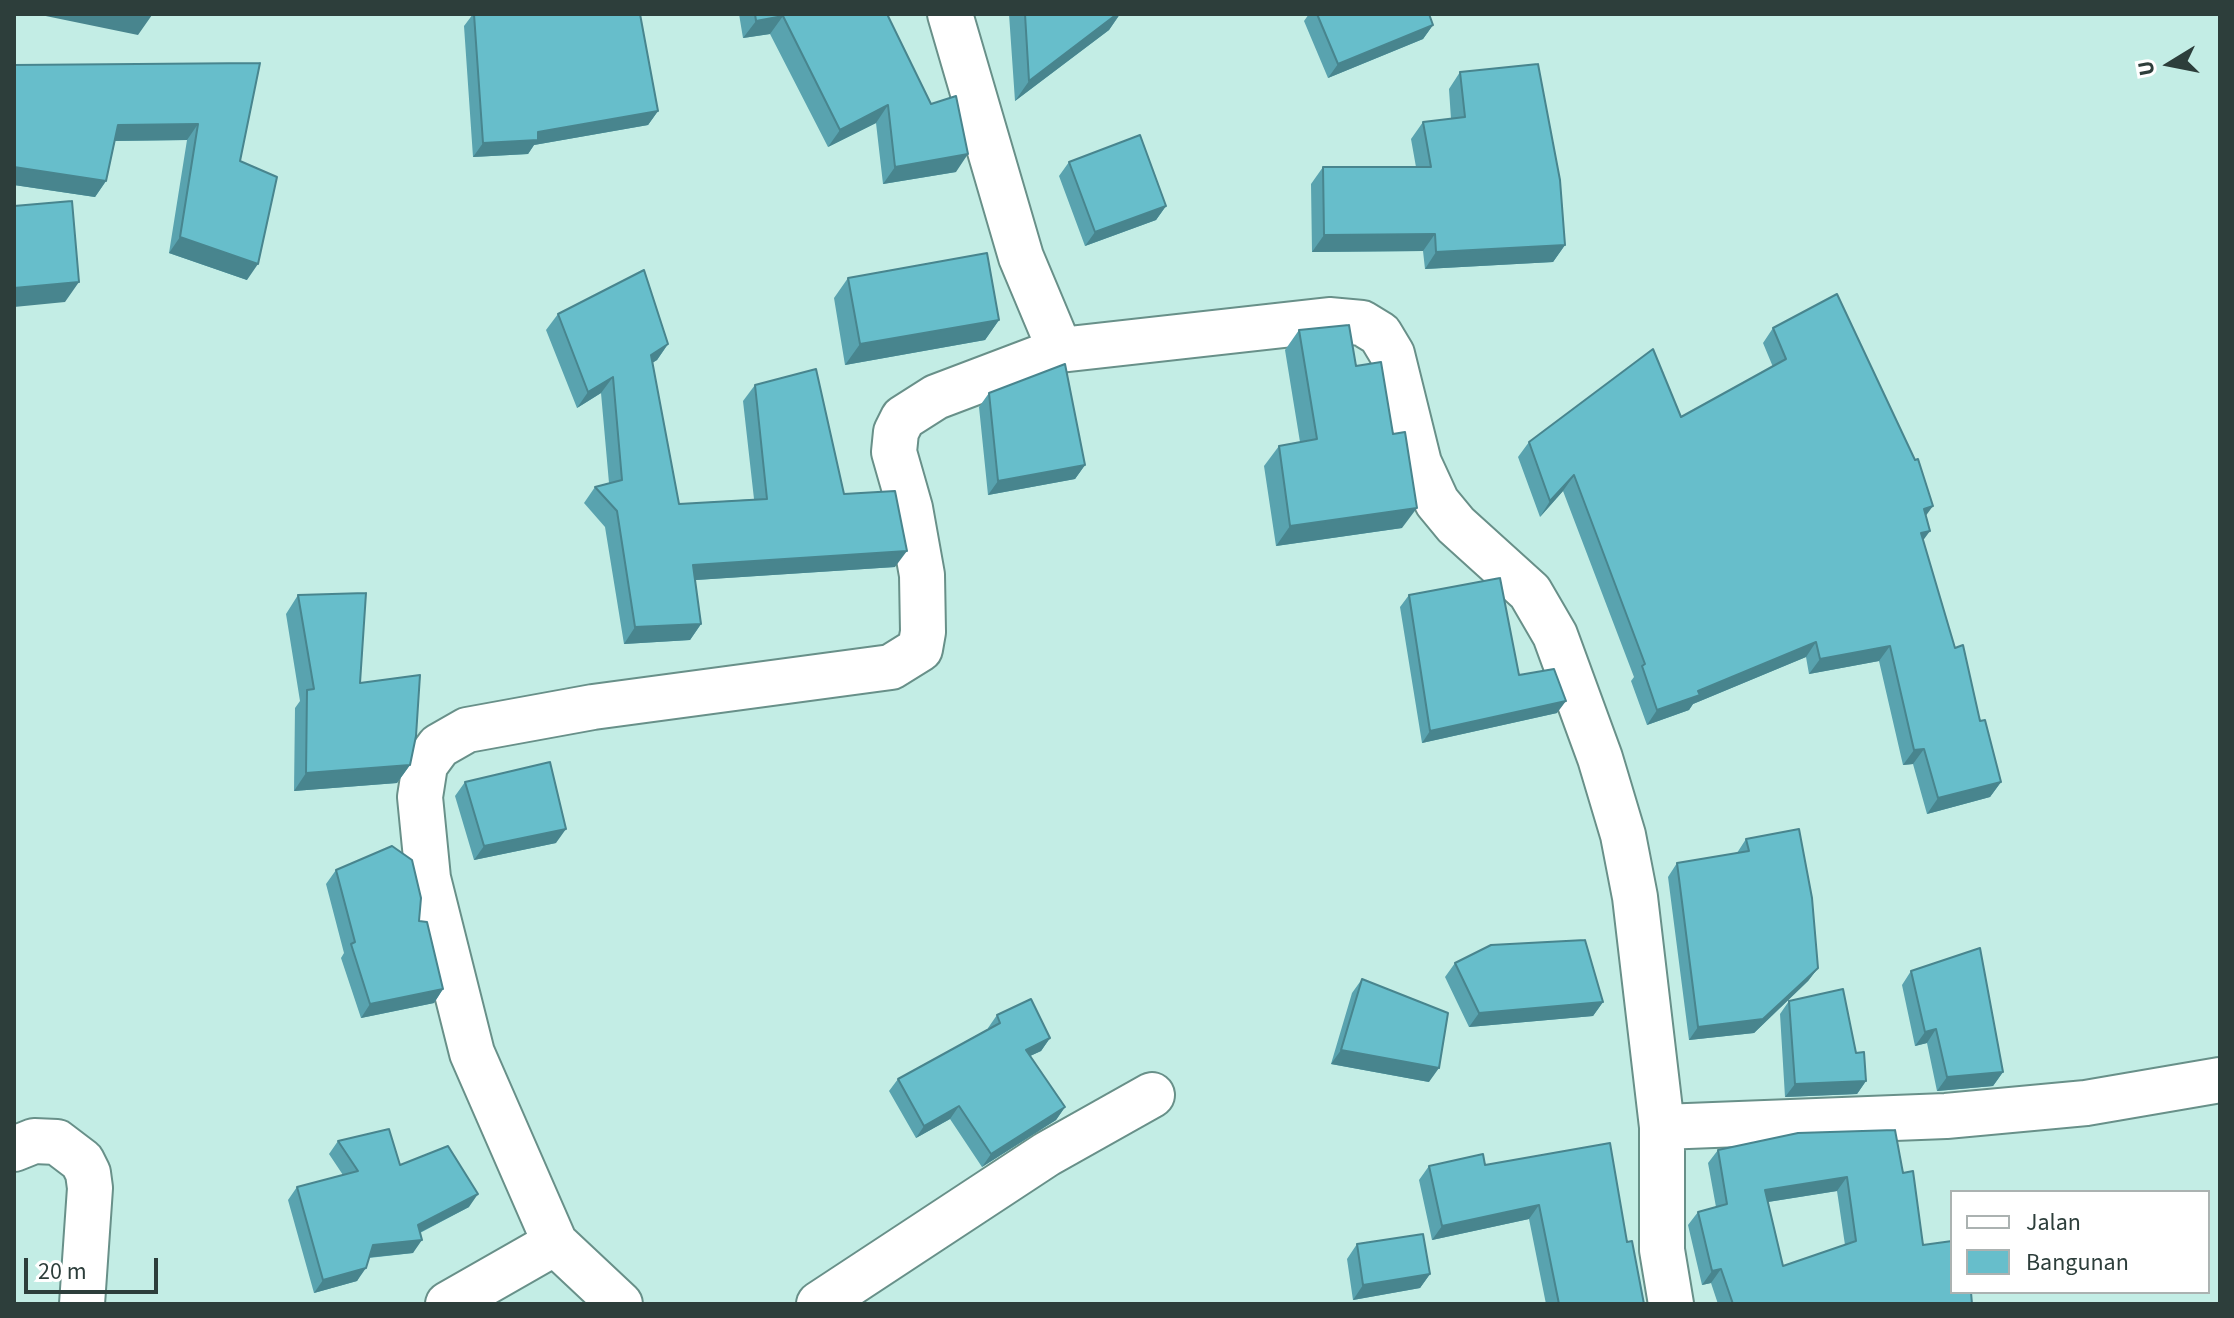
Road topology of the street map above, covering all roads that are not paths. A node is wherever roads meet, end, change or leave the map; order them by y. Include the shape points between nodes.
1 (950, 14) edge
2 (1060, 350) junction
3 (2220, 1080) edge
4 (1152, 1095) dead end
5 (1662, 1127) junction
6 (14, 1149) edge
7 (555, 1243) junction
8 (82, 1304) edge
9 (448, 1304) edge
10 (620, 1304) edge
11 (819, 1304) edge
12 (1671, 1304) edge

1 - 2 street via 1021,257
2 - 5 street via 1329,320 1362,323 1380,334 1392,354 1419,463 1437,502 1530,592 1555,635 1600,758 1635,897
2 - 7 street via 936,397 903,418 896,432 894,452 922,575 923,632 920,649 908,659 891,667 593,707 467,730 439,746 425,765 420,797 428,878 472,1053
3 - 5 street via 2086,1103 1946,1116
4 - 11 street via 1047,1154
5 - 12 street via 1662,1250
6 - 8 street via 34,1141 57,1142 82,1161 88,1173
7 - 9 street
7 - 10 street

